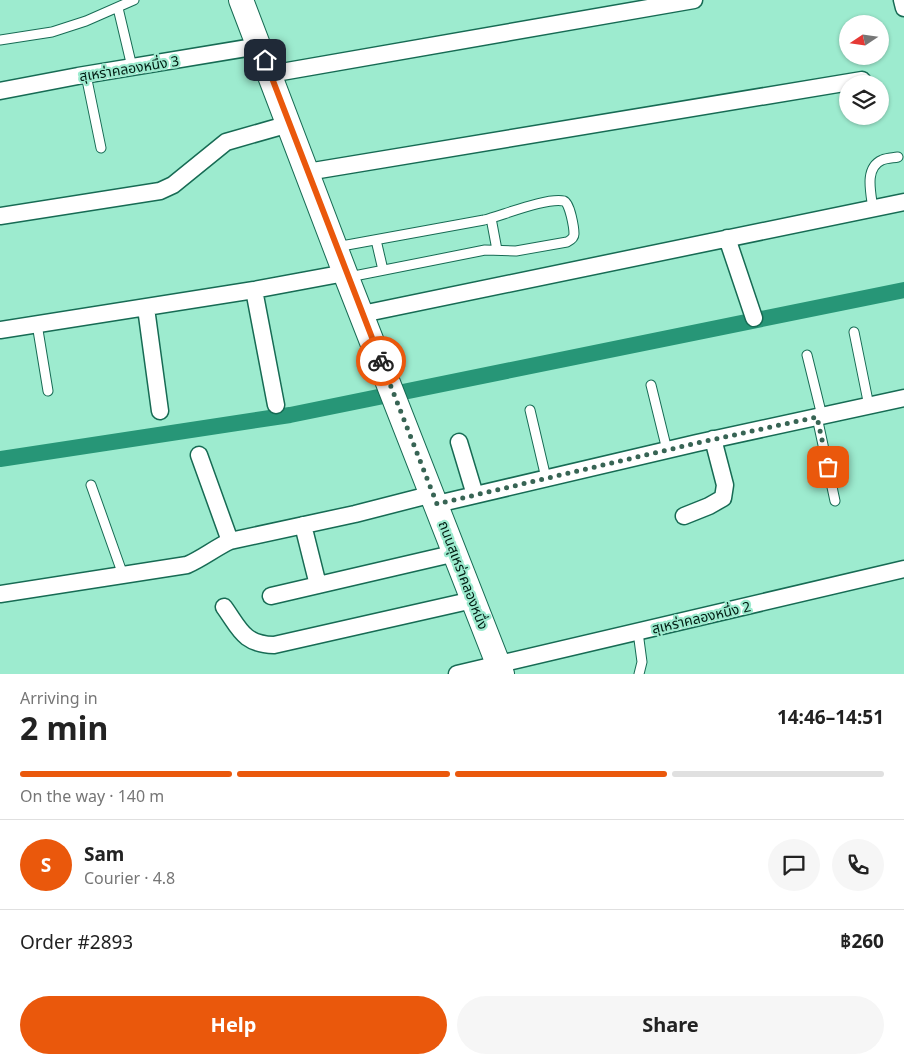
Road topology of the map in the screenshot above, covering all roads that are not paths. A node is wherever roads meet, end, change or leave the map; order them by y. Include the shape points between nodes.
1 (134, 0) edge
2 (241, 0) edge
3 (694, 0) edge
4 (902, 0) edge
5 (118, 8) junction
6 (904, 8) edge
7 (0, 40) edge
8 (259, 46) junction
9 (132, 67) junction
10 (270, 74) junction
11 (86, 75) junction
12 (839, 84) edge
13 (0, 91) edge
14 (289, 124) junction
15 (101, 148) dead end
16 (898, 157) dead end
17 (308, 172) junction
18 (904, 203) edge
19 (873, 208) junction
20 (0, 216) edge
21 (491, 218) junction
22 (727, 238) junction
23 (376, 240) junction
24 (336, 248) junction
25 (497, 250) junction
26 (383, 270) junction
27 (346, 275) junction
28 (254, 290) junction
29 (146, 308) junction
30 (362, 314) junction
31 (754, 318) dead end
32 (37, 324) junction
33 (0, 330) edge
34 (854, 332) dead end
35 (807, 355) dead end
36 (650, 386) dead end
37 (48, 391) dead end
38 (904, 398) edge
39 (276, 404) dead end
40 (869, 406) junction
41 (530, 410) dead end
42 (160, 411) dead end
43 (819, 416) junction
44 (713, 439) junction
45 (459, 442) dead end
46 (667, 450) junction
47 (200, 454) dead end
48 (546, 478) junction
49 (91, 485) dead end
50 (475, 495) junction
51 (435, 499) junction
52 (835, 501) dead end
53 (684, 516) dead end
54 (303, 525) junction
55 (230, 540) junction
56 (456, 553) junction
57 (904, 569) edge
58 (122, 576) junction
59 (318, 585) junction
60 (0, 594) edge
61 (271, 596) dead end
62 (474, 600) junction
63 (224, 607) dead end
64 (638, 632) junction
65 (500, 669) edge
66 (457, 674) edge
67 (639, 674) edge

1 - 5 lane
2 - 8 main road, ถนนสุเหร่าคลองหนึ่ง
3 - 10 street
4 - 6 street
5 - 7 lane via 52,32
5 - 9 lane
8 - 9 street, สุเหร่าคลองหนึ่ง 3
8 - 10 main road, ถนนสุเหร่าคลองหนึ่ง
9 - 11 street, สุเหร่าคลองหนึ่ง 3
10 - 14 main road, ถนนสุเหร่าคลองหนึ่ง
11 - 13 street, สุเหร่าคลองหนึ่ง 3
11 - 15 lane
12 - 17 street
14 - 17 main road, ถนนสุเหร่าคลองหนึ่ง
14 - 20 street via 226,142 173,185 160,191
16 - 19 lane via 881,161 872,169
17 - 24 main road, ถนนสุเหร่าคลองหนึ่ง
18 - 19 street
19 - 22 street
21 - 23 lane
21 - 25 lane
21 - 25 lane via 550,202 563,201 569,208 572,240 516,252
22 - 30 street
22 - 31 street
23 - 24 lane
23 - 26 lane
24 - 27 main road, ถนนสุเหร่าคลองหนึ่ง
25 - 26 lane
26 - 27 lane
27 - 28 street
27 - 30 main road, ถนนสุเหร่าคลองหนึ่ง
28 - 29 street
28 - 39 street
29 - 32 street
29 - 42 street
30 - 51 main road, ถนนสุเหร่าคลองหนึ่ง
32 - 33 street
32 - 37 lane
34 - 40 lane
35 - 43 lane
36 - 46 lane
38 - 40 street
40 - 43 street
41 - 48 lane
43 - 44 street
43 - 52 lane
44 - 46 street
44 - 53 street via 725,485 723,498
45 - 50 street
46 - 48 street
47 - 55 street
48 - 50 street
49 - 58 lane
50 - 51 street
51 - 54 street
51 - 56 main road, ถนนสุเหร่าคลองหนึ่ง
54 - 55 street
54 - 59 street
55 - 58 street via 187,565
56 - 59 street
56 - 62 main road, ถนนสุเหร่าคลองหนึ่ง
57 - 64 street, สุเหร่าคลองหนึ่ง 2
58 - 60 street
59 - 61 street
62 - 63 street via 274,645 253,642 245,637
62 - 65 main road, ถนนสุเหร่าคลองหนึ่ง
64 - 65 street, สุเหร่าคลองหนึ่ง 2
64 - 67 lane via 642,662
65 - 66 street, สุเหร่าคลองหนึ่ง 2

